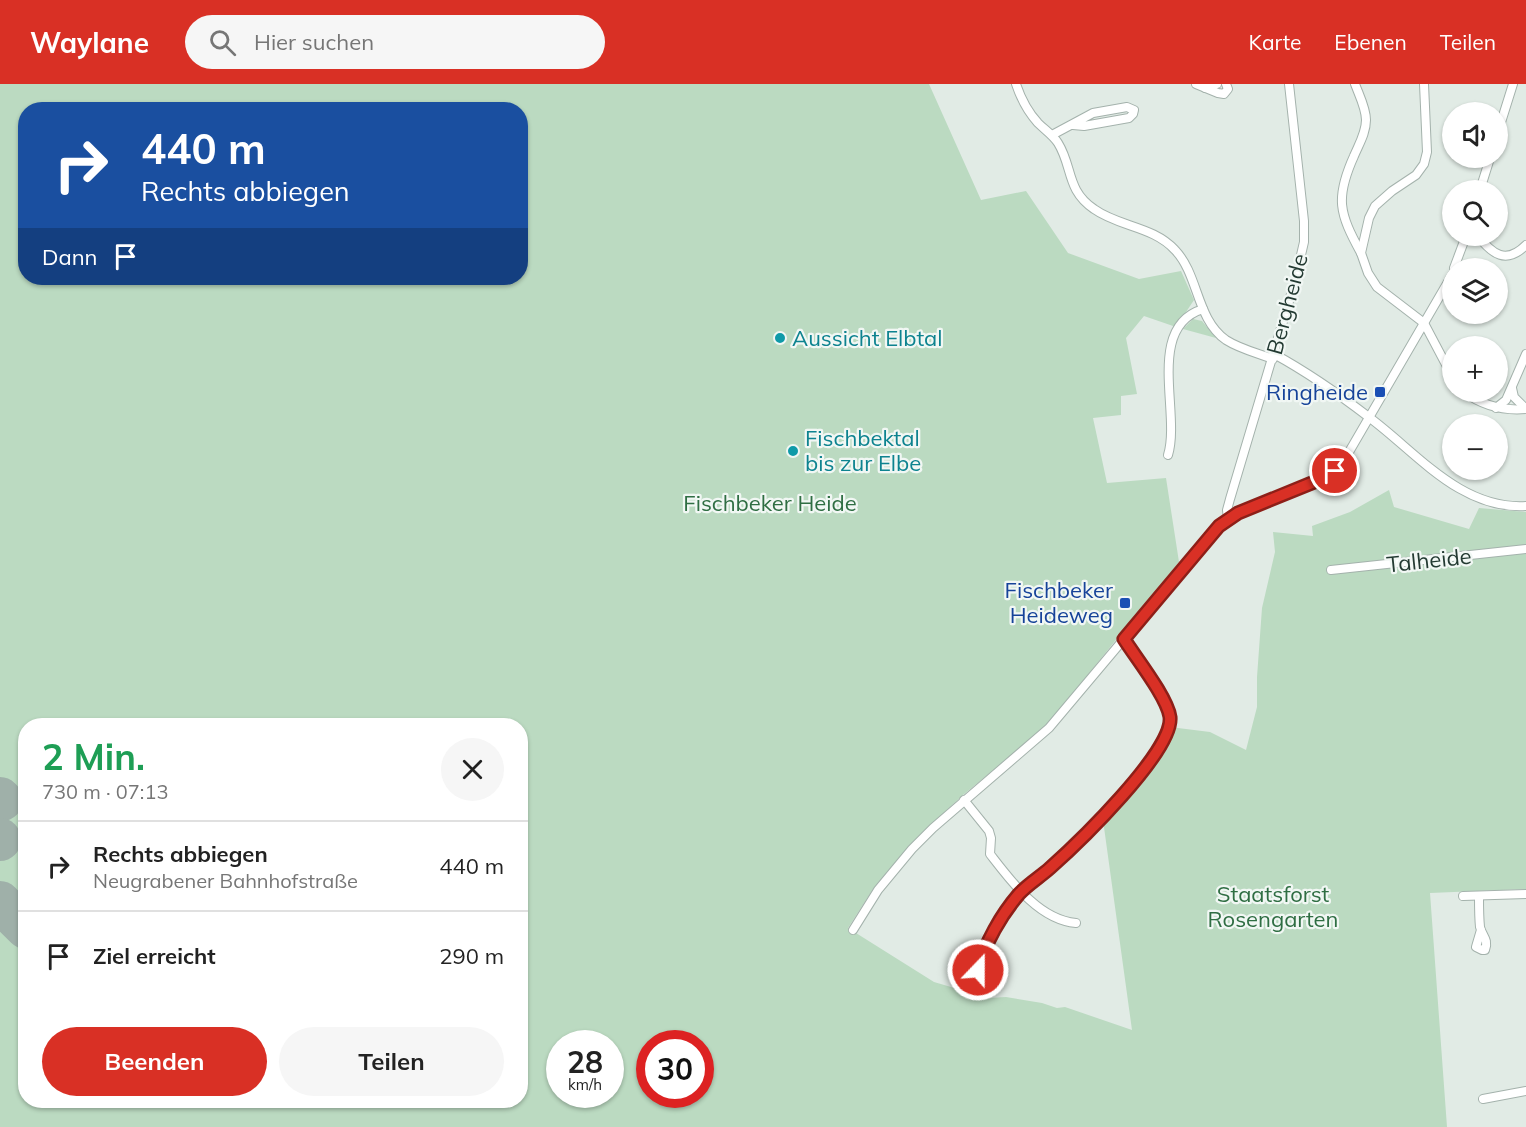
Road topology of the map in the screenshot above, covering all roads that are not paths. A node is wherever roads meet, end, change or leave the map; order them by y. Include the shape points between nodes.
1 (1016, 84) edge
2 (1217, 84) edge
3 (1226, 84) edge
4 (1289, 84) edge
5 (1355, 84) edge
6 (1424, 84) edge
7 (1513, 84) edge
8 (1201, 86) edge
9 (1507, 102) edge
10 (1073, 125) junction
11 (1052, 135) junction
12 (1487, 246) edge
13 (1526, 246) edge
14 (1361, 253) junction
15 (1442, 292) edge
16 (1203, 309) junction
17 (1424, 323) junction
18 (1526, 354) edge
19 (1273, 357) junction
20 (1442, 357) edge
21 (1512, 388) junction
22 (1480, 402) edge
23 (1496, 408) junction
24 (1526, 409) edge
25 (1369, 417) junction
26 (1168, 455) dead end
27 (1526, 506) edge
28 (1228, 519) junction
29 (1526, 549) edge
30 (1331, 570) dead end
31 (1124, 639) junction
32 (964, 800) junction
33 (1022, 891) junction
34 (1526, 894) edge
35 (1463, 896) dead end
36 (1479, 897) junction
37 (1076, 923) dead end
38 (853, 930) dead end
39 (1481, 930) dead end
40 (974, 995) dead end
41 (1526, 1091) edge
42 (1483, 1099) dead end

1 - 11 street via 1027,110
2 - 8 street
3 - 8 street via 1224,94
4 - 19 street, Bergheide via 1305,231
5 - 14 street via 1365,126 1343,182 1341,201
6 - 14 street via 1426,160 1416,175 1373,210
7 - 9 street
10 - 10 street via 1129,118 1134,110 1127,107 1093,113
10 - 11 street
11 - 16 street via 1081,198 1100,213 1168,243 1185,264
12 - 13 street via 1500,255 1510,255
14 - 17 street via 1377,287
15 - 17 street
16 - 19 street via 1226,339
16 - 26 street via 1183,321 1170,352 1172,436
17 - 20 street
17 - 25 street
18 - 21 street
19 - 25 street
19 - 28 street, Bergheide via 1230,498
21 - 23 street
21 - 24 street via 1514,397
22 - 23 street
23 - 24 street
25 - 27 street via 1446,481 1489,501 1510,507
25 - 28 street via 1335,471
28 - 31 street
29 - 30 street, Talheide
31 - 32 street via 1049,728
31 - 33 street via 1167,708 1167,734 1156,754 1108,811
32 - 33 street via 989,831 990,854
32 - 38 street via 912,849 878,890
33 - 37 street via 1052,917
33 - 40 street via 984,951
34 - 36 street
35 - 36 street
36 - 39 street
41 - 42 street

